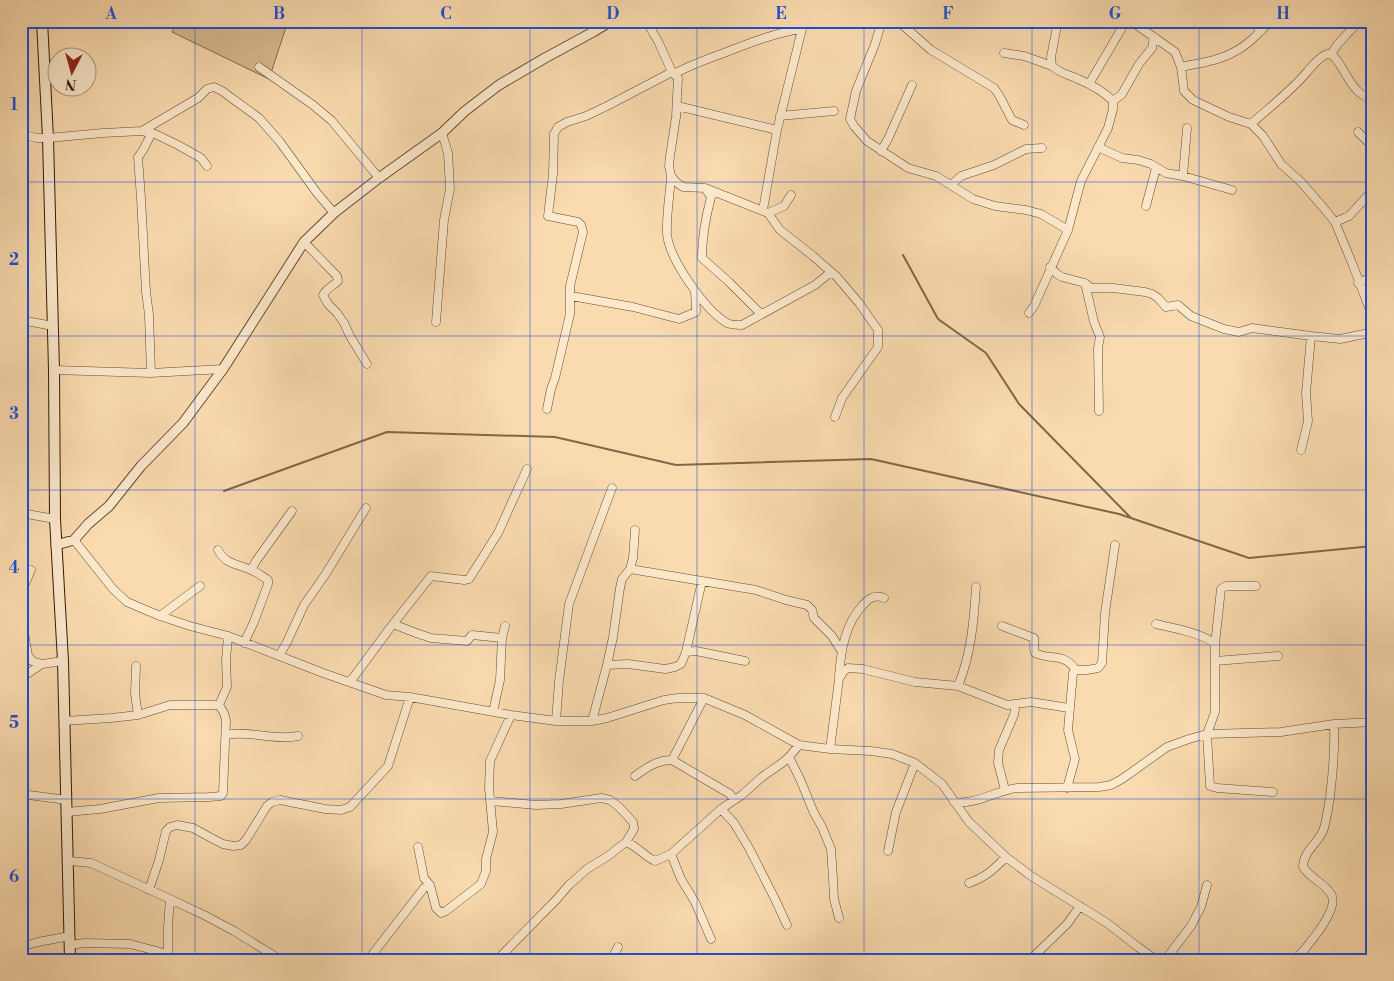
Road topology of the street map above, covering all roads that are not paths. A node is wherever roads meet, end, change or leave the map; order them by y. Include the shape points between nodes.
1 (42, 21) edge
2 (590, 21) edge
3 (612, 21) edge
4 (646, 21) edge
5 (882, 21) edge
6 (898, 21) edge
7 (1058, 21) edge
8 (1126, 21) edge
9 (1131, 21) edge
10 (1252, 21) edge
11 (1270, 21) edge
12 (1359, 21) edge
13 (803, 25) edge
14 (1261, 31) junction
15 (593, 32) junction
16 (1154, 37) junction
17 (1004, 53) dead end
18 (1331, 55) junction
19 (1052, 66) junction
20 (258, 67) dead end
21 (1181, 67) junction
22 (673, 72) junction
23 (1089, 84) junction
24 (912, 85) dead end
25 (1373, 97) edge
26 (1113, 101) junction
27 (677, 106) junction
28 (834, 111) dead end
29 (780, 116) junction
30 (1251, 124) junction
31 (1024, 125) dead end
32 (1187, 128) dead end
33 (777, 130) junction
34 (142, 131) junction
35 (442, 132) junction
36 (1358, 132) dead end
37 (152, 133) junction
38 (21, 134) edge
39 (48, 138) junction
40 (1098, 147) junction
41 (1373, 147) edge
42 (1042, 148) dead end
43 (881, 150) junction
44 (207, 166) dead end
45 (1156, 168) junction
46 (671, 176) junction
47 (1183, 176) junction
48 (379, 178) junction
49 (951, 185) junction
50 (706, 188) junction
51 (1232, 190) dead end
52 (1373, 190) edge
53 (791, 195) dead end
54 (1146, 206) dead end
55 (766, 211) junction
56 (334, 213) junction
57 (1334, 222) junction
58 (1068, 230) junction
59 (304, 242) junction
60 (1050, 267) junction
61 (832, 272) junction
62 (1373, 276) edge
63 (1358, 282) junction
64 (1085, 284) junction
65 (695, 291) junction
66 (571, 296) junction
67 (1029, 313) dead end
68 (761, 314) junction
69 (1373, 318) edge
70 (21, 320) edge
71 (436, 322) dead end
72 (1373, 324) edge
73 (52, 326) junction
74 (1371, 333) edge
75 (1311, 336) junction
76 (367, 364) dead end
77 (223, 369) junction
78 (54, 370) junction
79 (151, 373) junction
80 (547, 409) dead end
81 (1099, 412) dead end
82 (835, 417) dead end
83 (1301, 450) dead end
84 (527, 469) dead end
85 (612, 488) dead end
86 (366, 508) dead end
87 (292, 511) dead end
88 (21, 513) edge
89 (55, 519) junction
90 (635, 530) dead end
91 (74, 540) junction
92 (1116, 544) dead end
93 (56, 545) junction
94 (218, 550) dead end
95 (630, 569) junction
96 (31, 570) dead end
97 (252, 570) junction
98 (702, 581) junction
99 (200, 586) dead end
100 (1256, 586) dead end
101 (976, 587) dead end
102 (21, 596) edge
103 (884, 598) dead end
104 (21, 611) edge
105 (160, 616) junction
106 (393, 624) junction
107 (1156, 624) dead end
108 (505, 626) dead end
109 (1002, 626) dead end
110 (228, 636) junction
111 (502, 638) junction
112 (244, 643) junction
113 (1215, 644) junction
114 (686, 652) junction
115 (842, 652) junction
116 (278, 656) junction
117 (1278, 656) dead end
118 (63, 660) junction
119 (745, 661) dead end
120 (1215, 661) junction
121 (42, 664) junction
122 (136, 666) dead end
123 (607, 666) junction
124 (1076, 670) junction
125 (21, 678) edge
126 (839, 679) junction
127 (350, 682) junction
128 (958, 686) junction
129 (410, 698) junction
130 (704, 698) junction
131 (1016, 704) junction
132 (219, 705) junction
133 (1069, 708) junction
134 (493, 712) junction
135 (138, 715) junction
136 (510, 715) junction
137 (64, 721) junction
138 (556, 721) junction
139 (592, 721) junction
140 (1373, 722) edge
141 (1334, 724) junction
142 (1207, 734) junction
143 (226, 735) junction
144 (298, 736) dead end
145 (798, 745) junction
146 (830, 749) junction
147 (789, 757) junction
148 (672, 760) junction
149 (915, 763) junction
150 (635, 776) dead end
151 (1067, 788) junction
152 (1005, 790) junction
153 (1273, 792) dead end
154 (21, 794) edge
155 (67, 800) junction
156 (734, 800) junction
157 (491, 801) junction
158 (954, 802) junction
159 (721, 809) junction
160 (67, 812) junction
161 (626, 842) junction
162 (418, 847) dead end
163 (888, 851) dead end
164 (670, 854) junction
165 (1006, 857) junction
166 (68, 861) junction
167 (969, 883) dead end
168 (430, 885) junction
169 (1207, 885) dead end
170 (149, 890) junction
171 (170, 899) junction
172 (1080, 906) junction
173 (839, 918) dead end
174 (787, 925) dead end
175 (711, 940) dead end
176 (70, 941) junction
177 (21, 947) edge
178 (618, 947) dead end
179 (168, 957) edge
180 (70, 960) edge
181 (281, 960) edge
182 (368, 960) edge
183 (497, 960) edge
184 (610, 960) edge
185 (1030, 960) edge
186 (1156, 960) edge
187 (1165, 960) edge
188 (1295, 960) edge

1 - 39 main road
2 - 15 street
3 - 15 street
4 - 22 street
5 - 43 street via 856,91 850,119 867,141
6 - 31 street via 931,50 994,88 1012,120
7 - 19 street
8 - 23 street
9 - 16 street
10 - 14 street
11 - 14 street
12 - 18 street
13 - 22 street
13 - 29 street
14 - 21 street via 1234,52
15 - 35 street via 499,85
16 - 21 street via 1176,52
16 - 26 street via 1152,48 1122,94
17 - 19 street
18 - 25 street via 1356,88
18 - 30 street via 1322,57
19 - 23 street via 1060,73
20 - 48 street via 332,120
21 - 30 street via 1184,91 1192,100
22 - 27 street via 678,78
22 - 66 street via 586,116 567,122 554,134 548,216 578,222 582,232 570,286
23 - 26 street
24 - 43 street
26 - 40 street via 1111,118
27 - 33 street
27 - 46 street via 669,166
28 - 29 street
29 - 33 street
30 - 57 street via 1281,164 1301,182
32 - 47 street
33 - 55 street
34 - 37 street
34 - 39 street
34 - 56 street via 198,98 207,88 214,87 259,118
35 - 48 street
35 - 71 street via 448,154 450,189 444,220
36 - 41 street
37 - 44 street via 201,158
37 - 79 street via 138,158
38 - 39 street
39 - 73 main road
40 - 45 street
40 - 58 street via 1081,181
42 - 49 street via 1026,149 962,176
43 - 49 street via 908,168 936,176
45 - 47 street
45 - 54 street
46 - 50 street via 683,186
46 - 65 street via 667,236 676,262
47 - 51 street
48 - 56 street
49 - 58 street via 973,199 1041,214
50 - 55 street
50 - 68 street via 712,197 707,212 702,258
52 - 57 street via 1349,216
53 - 55 street via 784,206
55 - 61 street via 780,230
56 - 59 street
57 - 63 street
58 - 60 street
59 - 76 street via 337,276 338,281 323,295 344,323
59 - 77 street
60 - 64 street via 1062,277
60 - 67 street
61 - 68 street
61 - 82 street via 878,330 878,348 842,398
62 - 63 street
63 - 69 street
64 - 75 street via 1091,288 1152,294 1166,307 1178,305 1191,316 1224,330 1239,332 1252,328
64 - 81 street via 1100,337
65 - 66 street via 696,312 679,319
65 - 68 street via 728,324 742,326
66 - 80 street via 570,314
70 - 73 street
72 - 74 street
73 - 78 main road
74 - 75 street via 1340,339
75 - 83 street via 1306,393 1308,421
77 - 79 street
77 - 91 street via 183,423
78 - 79 street
78 - 89 main road
84 - 106 street via 498,533 469,579 431,576
85 - 138 street via 569,604
86 - 116 street via 304,605
87 - 97 street
88 - 89 street
89 - 93 main road
90 - 95 street
91 - 93 street
91 - 105 street via 127,602
92 - 124 street via 1105,613 1102,662 1098,668
93 - 118 main road
94 - 97 street via 222,558 232,564
95 - 98 street
95 - 123 street via 622,579
96 - 102 street
97 - 112 street via 268,580 268,584
98 - 114 street
98 - 115 street via 756,590 807,605
99 - 105 street
100 - 113 street via 1226,586 1221,589
101 - 128 street via 966,665
103 - 115 street via 872,597 864,603 848,626
104 - 121 street via 28,655 32,661
105 - 110 street
106 - 111 street via 432,638 467,641 472,635
106 - 127 street
107 - 113 street via 1209,639
108 - 111 street
109 - 124 street via 1034,638 1035,652 1064,659
110 - 112 street
110 - 132 street via 227,687
111 - 134 street via 500,680
112 - 116 street
113 - 120 street
114 - 119 street
114 - 123 street via 681,664 665,669 628,664
115 - 126 street
116 - 127 street
117 - 120 street
118 - 121 street
118 - 137 main road
120 - 142 street via 1215,712
121 - 125 street
122 - 135 street
123 - 139 street
124 - 133 street
126 - 128 street via 848,668 915,682
126 - 146 street
127 - 129 street via 386,695
128 - 131 street via 996,702
129 - 134 street
129 - 170 street via 388,766 350,807 342,810 280,800 272,802 246,840 233,846 193,828 170,827 166,831
130 - 139 street via 664,700
130 - 145 street via 745,715
130 - 148 street
131 - 133 street via 1038,703
131 - 152 street via 999,750 998,763
132 - 135 street via 170,705
132 - 143 street via 226,720
133 - 151 street via 1068,730 1075,759
134 - 136 street
135 - 137 street
136 - 138 street
136 - 157 street via 490,760
137 - 155 main road
138 - 139 street
140 - 141 street
141 - 142 street via 1281,732
141 - 188 street via 1333,767 1326,820 1322,832 1305,856 1303,867 1334,899 1316,935
142 - 151 street via 1167,748 1111,785
142 - 153 street via 1210,786
143 - 144 street
143 - 160 street via 221,796 159,798
145 - 146 street
145 - 147 street
146 - 149 street via 892,754
147 - 156 street
147 - 173 street via 831,849 834,899
148 - 150 street via 655,763
148 - 156 street via 730,794
149 - 158 street via 942,784
149 - 163 street via 896,812
151 - 152 street
152 - 158 street via 964,803
154 - 155 street
155 - 160 main road
156 - 159 street
157 - 161 street via 536,805 601,798 610,800 633,822 634,829
157 - 168 street via 493,832 481,884 441,913 436,908
158 - 165 street via 969,822
159 - 164 street
159 - 174 street via 749,848
160 - 166 main road
161 - 164 street via 655,861
161 - 183 street via 569,885
162 - 168 street via 424,878
164 - 175 street
165 - 167 street via 982,878
165 - 172 street
166 - 170 street via 91,863
166 - 176 main road
168 - 182 street via 424,888
169 - 187 street via 1191,926
170 - 171 street
171 - 179 street
171 - 181 street via 234,931
172 - 185 street via 1067,924
172 - 186 street
176 - 177 street via 38,942
176 - 179 street via 130,944
176 - 180 main road
178 - 184 street

